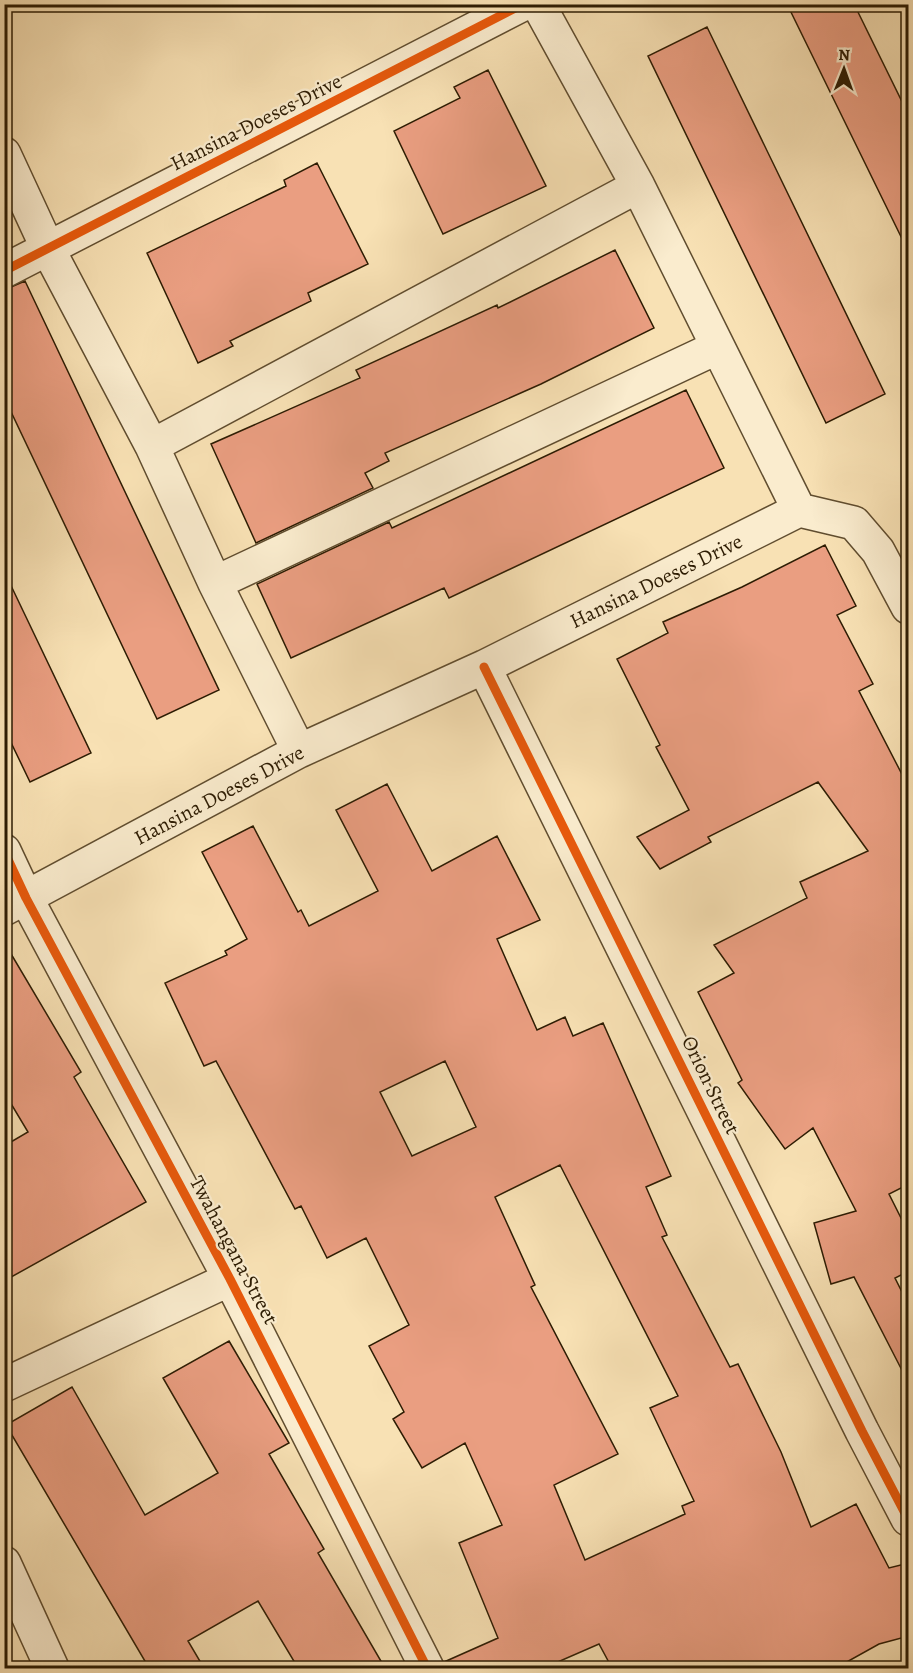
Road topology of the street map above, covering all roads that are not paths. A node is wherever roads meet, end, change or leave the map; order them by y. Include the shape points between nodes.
1 (523, 4) edge
2 (538, 4) edge
3 (4, 154) edge
4 (638, 186) junction
5 (48, 249) junction
6 (4, 271) edge
7 (718, 348) junction
8 (152, 446) junction
9 (799, 510) junction
10 (215, 583) junction
11 (909, 607) edge
12 (484, 667) junction
13 (299, 751) junction
14 (4, 851) edge
15 (15, 904) edge
16 (230, 1279) junction
17 (4, 1385) edge
18 (909, 1519) edge
19 (4, 1563) edge
20 (52, 1668) edge
21 (427, 1668) edge

1 - 5 street, Hansina Doeses Drive
2 - 4 street
3 - 5 street
4 - 7 street
4 - 8 street
5 - 6 street, Hansina Doeses Drive
5 - 8 street
7 - 9 street
7 - 10 street
8 - 10 street
9 - 11 street via 854,523 878,551
9 - 12 street, Hansina Doeses Drive
10 - 13 street
12 - 13 street, Hansina Doeses Drive
12 - 18 street, Orion Street
13 - 15 street, Hansina Doeses Drive
14 - 15 street, Twahangana Street
15 - 16 street, Twahangana Street
16 - 17 street
16 - 21 street, Twahangana Street
19 - 20 street

